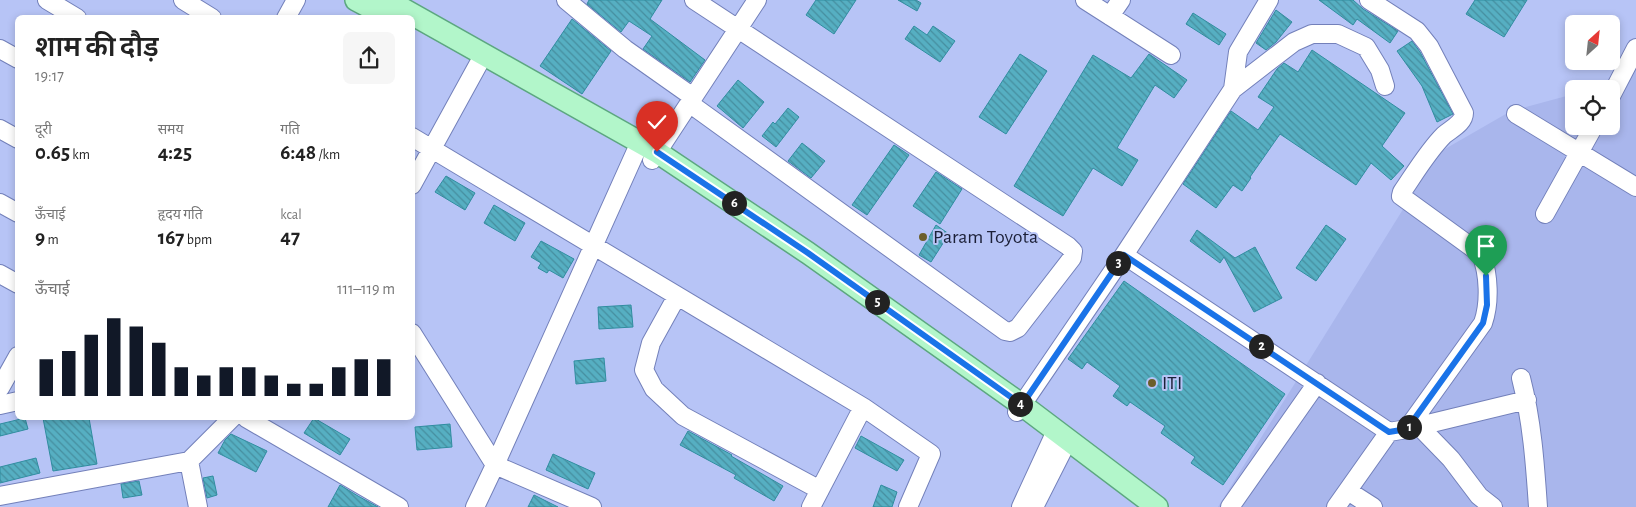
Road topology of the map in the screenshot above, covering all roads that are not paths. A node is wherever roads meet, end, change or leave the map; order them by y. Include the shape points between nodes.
1 (47, 0) edge
2 (183, 0) edge
3 (296, 0) edge
4 (356, 0) edge
5 (387, 0) edge
6 (566, 0) edge
7 (694, 0) edge
8 (758, 0) edge
9 (1085, 0) edge
10 (1121, 0) edge
11 (1269, 0) edge
12 (1369, 0) edge
13 (72, 15) edge
14 (207, 15) edge
15 (288, 15) edge
16 (384, 15) edge
17 (412, 15) edge
18 (1110, 16) junction
19 (415, 17) edge
20 (415, 30) edge
21 (738, 30) junction
22 (1636, 48) edge
23 (0, 49) edge
24 (1171, 56) dead end
25 (15, 57) edge
26 (480, 63) junction
27 (1619, 80) edge
28 (1385, 86) dead end
29 (1234, 89) junction
30 (691, 100) junction
31 (1516, 114) dead end
32 (0, 129) edge
33 (1589, 135) edge
34 (15, 137) edge
35 (415, 139) edge
36 (432, 149) junction
37 (1579, 152) junction
38 (648, 154) junction
39 (415, 180) edge
40 (1636, 187) edge
41 (0, 203) edge
42 (15, 211) edge
43 (1545, 214) dead end
44 (592, 245) junction
45 (1124, 255) junction
46 (0, 274) edge
47 (15, 282) edge
48 (677, 296) junction
49 (415, 338) edge
50 (15, 361) edge
51 (1521, 378) dead end
52 (1317, 383) junction
53 (0, 388) edge
54 (1526, 400) junction
55 (15, 402) edge
56 (0, 405) edge
57 (863, 407) junction
58 (1020, 409) junction
59 (230, 420) edge
60 (249, 420) edge
61 (1413, 427) junction
62 (1389, 432) junction
63 (1060, 438) junction
64 (189, 461) junction
65 (495, 465) junction
66 (820, 490) junction
67 (1348, 491) junction
68 (0, 496) edge
69 (198, 507) edge
70 (399, 507) edge
71 (475, 507) edge
72 (592, 507) edge
73 (811, 507) edge
74 (908, 507) edge
75 (1021, 507) edge
76 (1034, 507) edge
77 (1144, 507) edge
78 (1157, 507) edge
79 (1230, 507) edge
80 (1336, 507) edge
81 (1374, 507) edge
82 (1493, 507) edge
83 (1538, 507) edge

1 - 13 street
2 - 14 street
3 - 15 street
4 - 16 main road
5 - 17 main road
6 - 30 street
7 - 21 street
8 - 21 street
9 - 18 street
10 - 18 street
11 - 29 street via 1238,52
12 - 61 street via 1423,37 1464,113 1463,120 1443,136 1401,196 1481,254 1486,265 1487,305 1483,323
18 - 24 street
19 - 38 main road
20 - 26 main road
21 - 30 street
21 - 30 street via 1068,246 1073,251 1072,258 1018,328 1006,331
22 - 27 street
23 - 25 street
26 - 36 street
26 - 38 main road
28 - 29 street via 1380,70 1366,47 1338,34 1312,34 1294,42
29 - 45 street
30 - 38 street
31 - 37 street
32 - 34 street
33 - 37 street
35 - 36 street
36 - 39 street
36 - 44 street
37 - 40 street
37 - 43 street
38 - 44 street
38 - 58 main road
41 - 42 street
44 - 48 street
44 - 65 street
45 - 52 street
45 - 58 street
46 - 47 street
48 - 57 street
48 - 66 street via 651,343 644,370 654,389 683,416
49 - 65 street
50 - 53 street
51 - 54 street
52 - 62 street
52 - 79 street
54 - 61 street
54 - 83 street via 1534,445
55 - 56 street
57 - 66 street
57 - 74 street via 932,454
58 - 63 main road
59 - 64 street
60 - 70 street
61 - 62 street
61 - 82 street via 1451,459 1479,496
62 - 67 street
63 - 75 street
63 - 76 street
63 - 77 main road
63 - 78 main road
64 - 68 street
64 - 69 street
65 - 71 street
65 - 72 street
66 - 73 street
67 - 80 street
67 - 81 street

